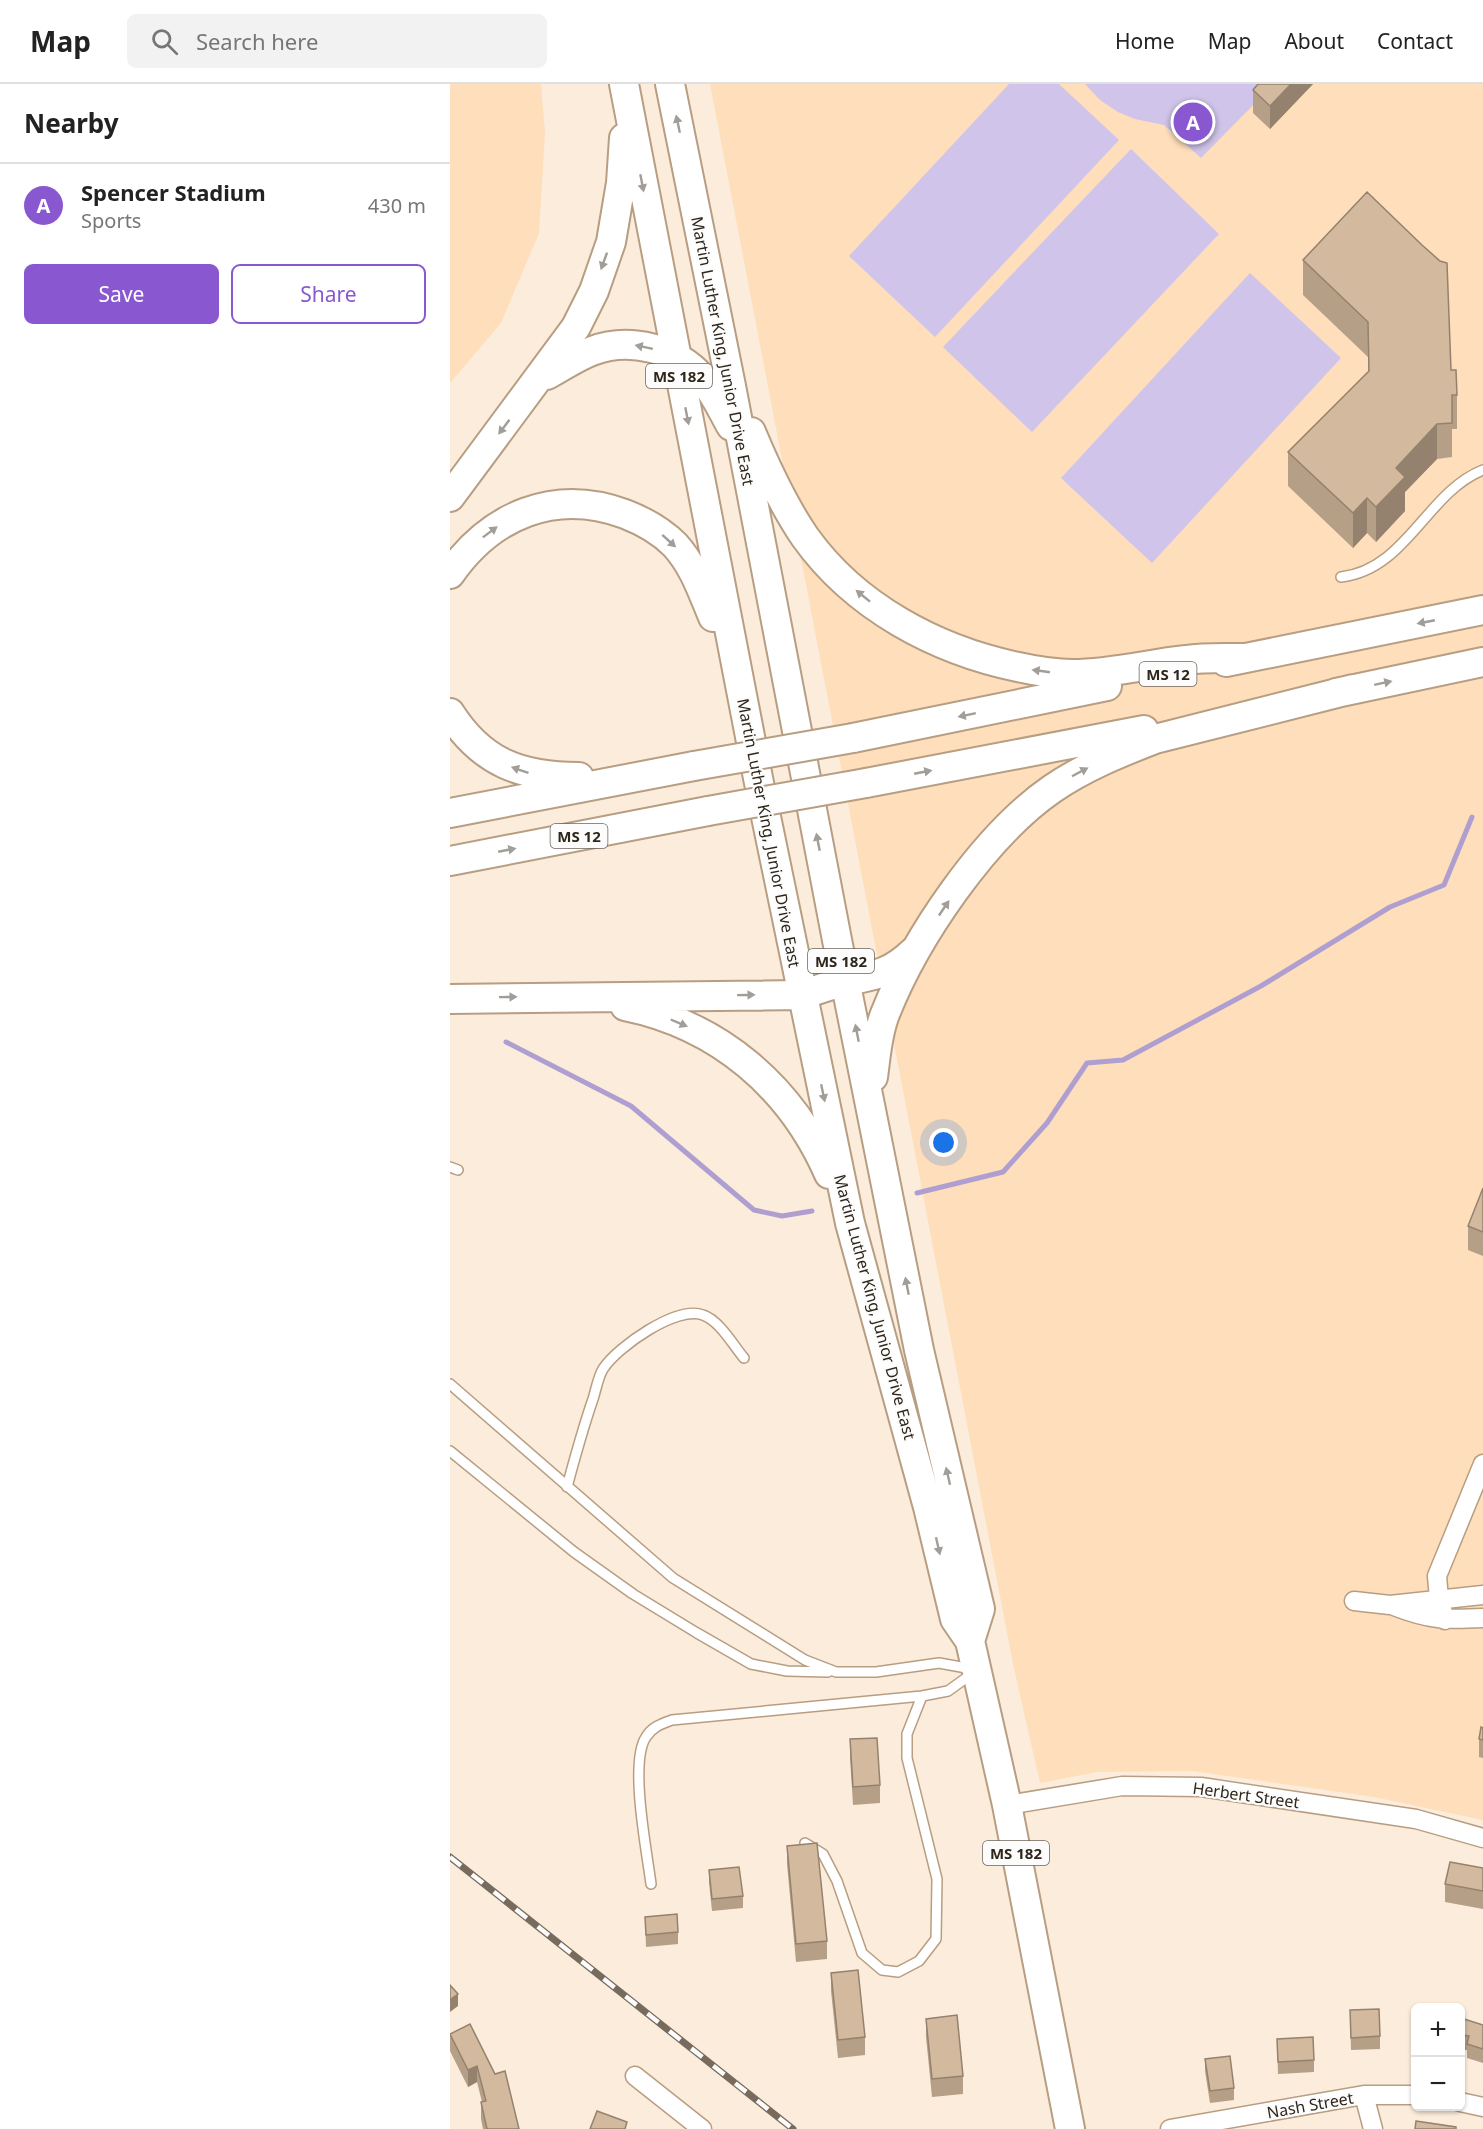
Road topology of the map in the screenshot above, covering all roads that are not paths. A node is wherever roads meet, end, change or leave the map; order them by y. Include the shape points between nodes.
1 (669, 84) edge
2 (625, 92) edge
3 (675, 358) junction
4 (539, 380) junction
5 (731, 386) junction
6 (741, 443) junction
7 (1483, 470) edge
8 (450, 497) edge
9 (450, 574) edge
10 (1341, 577) dead end
11 (1483, 610) edge
12 (1245, 658) junction
13 (1483, 662) edge
14 (736, 667) junction
15 (1353, 689) junction
16 (450, 713) edge
17 (641, 776) junction
18 (450, 813) edge
19 (450, 861) edge
20 (918, 947) junction
21 (846, 981) junction
22 (802, 995) junction
23 (582, 998) junction
24 (450, 999) edge
25 (870, 1097) junction
26 (850, 1223) junction
27 (744, 1358) dead end
28 (450, 1384) edge
29 (450, 1451) edge
30 (1483, 1464) edge
31 (567, 1487) junction
32 (1483, 1595) edge
33 (1439, 1599) junction
34 (1354, 1601) dead end
35 (1390, 1605) junction
36 (1483, 1618) edge
37 (1445, 1620) junction
38 (970, 1641) junction
39 (977, 1670) junction
40 (836, 1672) junction
41 (922, 1696) junction
42 (1007, 1805) junction
43 (1483, 1838) edge
44 (805, 1843) edge
45 (651, 1884) dead end
46 (635, 2076) dead end
47 (1364, 2095) junction
48 (1411, 2095) edge
49 (1465, 2103) edge
50 (1483, 2108) edge
51 (702, 2129) edge
52 (1070, 2129) edge
53 (1170, 2129) edge
54 (1373, 2129) edge

5 -> 1 main road, Martin Luther King, Junior Drive East / MS 182
2 -> 3 main road, Martin Luther King, Junior Drive East / MS 182
2 -> 4 main road via 621,183 611,242 576,327
3 -> 4 main road via 638,345 615,345 592,351
3 - 6 main road via 703,379
3 -> 14 main road, Martin Luther King, Junior Drive East / MS 182
4 -> 8 main road
5 - 6 main road, Martin Luther King, Junior Drive East / MS 182
12 -> 5 main road via 1188,659 1071,674 1041,672 984,659 934,641 860,594 806,537 768,473
21 -> 6 main road, Martin Luther King, Junior Drive East / MS 182
7 - 10 lane via 1450,491 1384,560 1368,571
9 -> 14 main road via 482,537 525,512 569,503 612,509 653,528 688,561
11 -> 12 main road, MS 12
12 -> 17 main road, MS 12, bridge via 853,738
15 -> 13 main road, MS 12
14 - 22 main road, Martin Luther King, Junior Drive East / MS 182
19 -> 15 main road, MS 12, bridge
20 -> 15 main road via 964,878 999,835 1025,810 1073,776 1155,740
17 -> 16 main road via 554,777 517,769 481,748
17 - 18 main road, MS 12
20 - 21 main road via 876,976
20 - 25 main road via 885,1014
21 - 22 main road
25 -> 21 main road, Martin Luther King, Junior Drive East / MS 182
23 -> 22 main road
22 -> 26 main road, Martin Luther King, Junior Drive East / MS 182
24 -> 23 main road
23 -> 26 main road via 647,1011 685,1026 718,1041 756,1071 786,1102 818,1150
38 -> 25 main road, Martin Luther King, Junior Drive East / MS 182 via 980,1609 919,1350
26 -> 38 main road, Martin Luther King, Junior Drive East / MS 182 via 956,1619
27 - 31 lane via 718,1326 704,1315 688,1313 623,1347 603,1369
28 - 31 lane
29 - 40 lane via 574,1552 633,1594 751,1664 787,1671
30 - 33 street via 1437,1576
31 - 40 lane via 673,1578 805,1660
32 - 33 street
33 - 35 street
33 - 37 street
34 - 35 street
35 - 37 street via 1418,1616
36 - 37 street
38 - 39 main road, Martin Luther King, Junior Drive East / MS 182
39 - 40 lane via 939,1663 876,1672
39 - 41 lane via 948,1691
39 - 42 main road, Martin Luther King, Junior Drive East / MS 182
41 - 44 lane via 907,1734 907,1758 938,1880 936,1939 919,1961 898,1972 882,1970 862,1953 837,1881 823,1854
41 - 45 lane via 672,1720 655,1726 644,1739 637,1776
42 - 43 street, Herbert Street via 1122,1786 1201,1787 1416,1819
42 - 52 main road, Martin Luther King, Junior Drive East / MS 182
46 - 51 street
47 - 48 street, Nash Street
47 - 53 street, Nash Street
47 - 54 street
49 - 50 street

